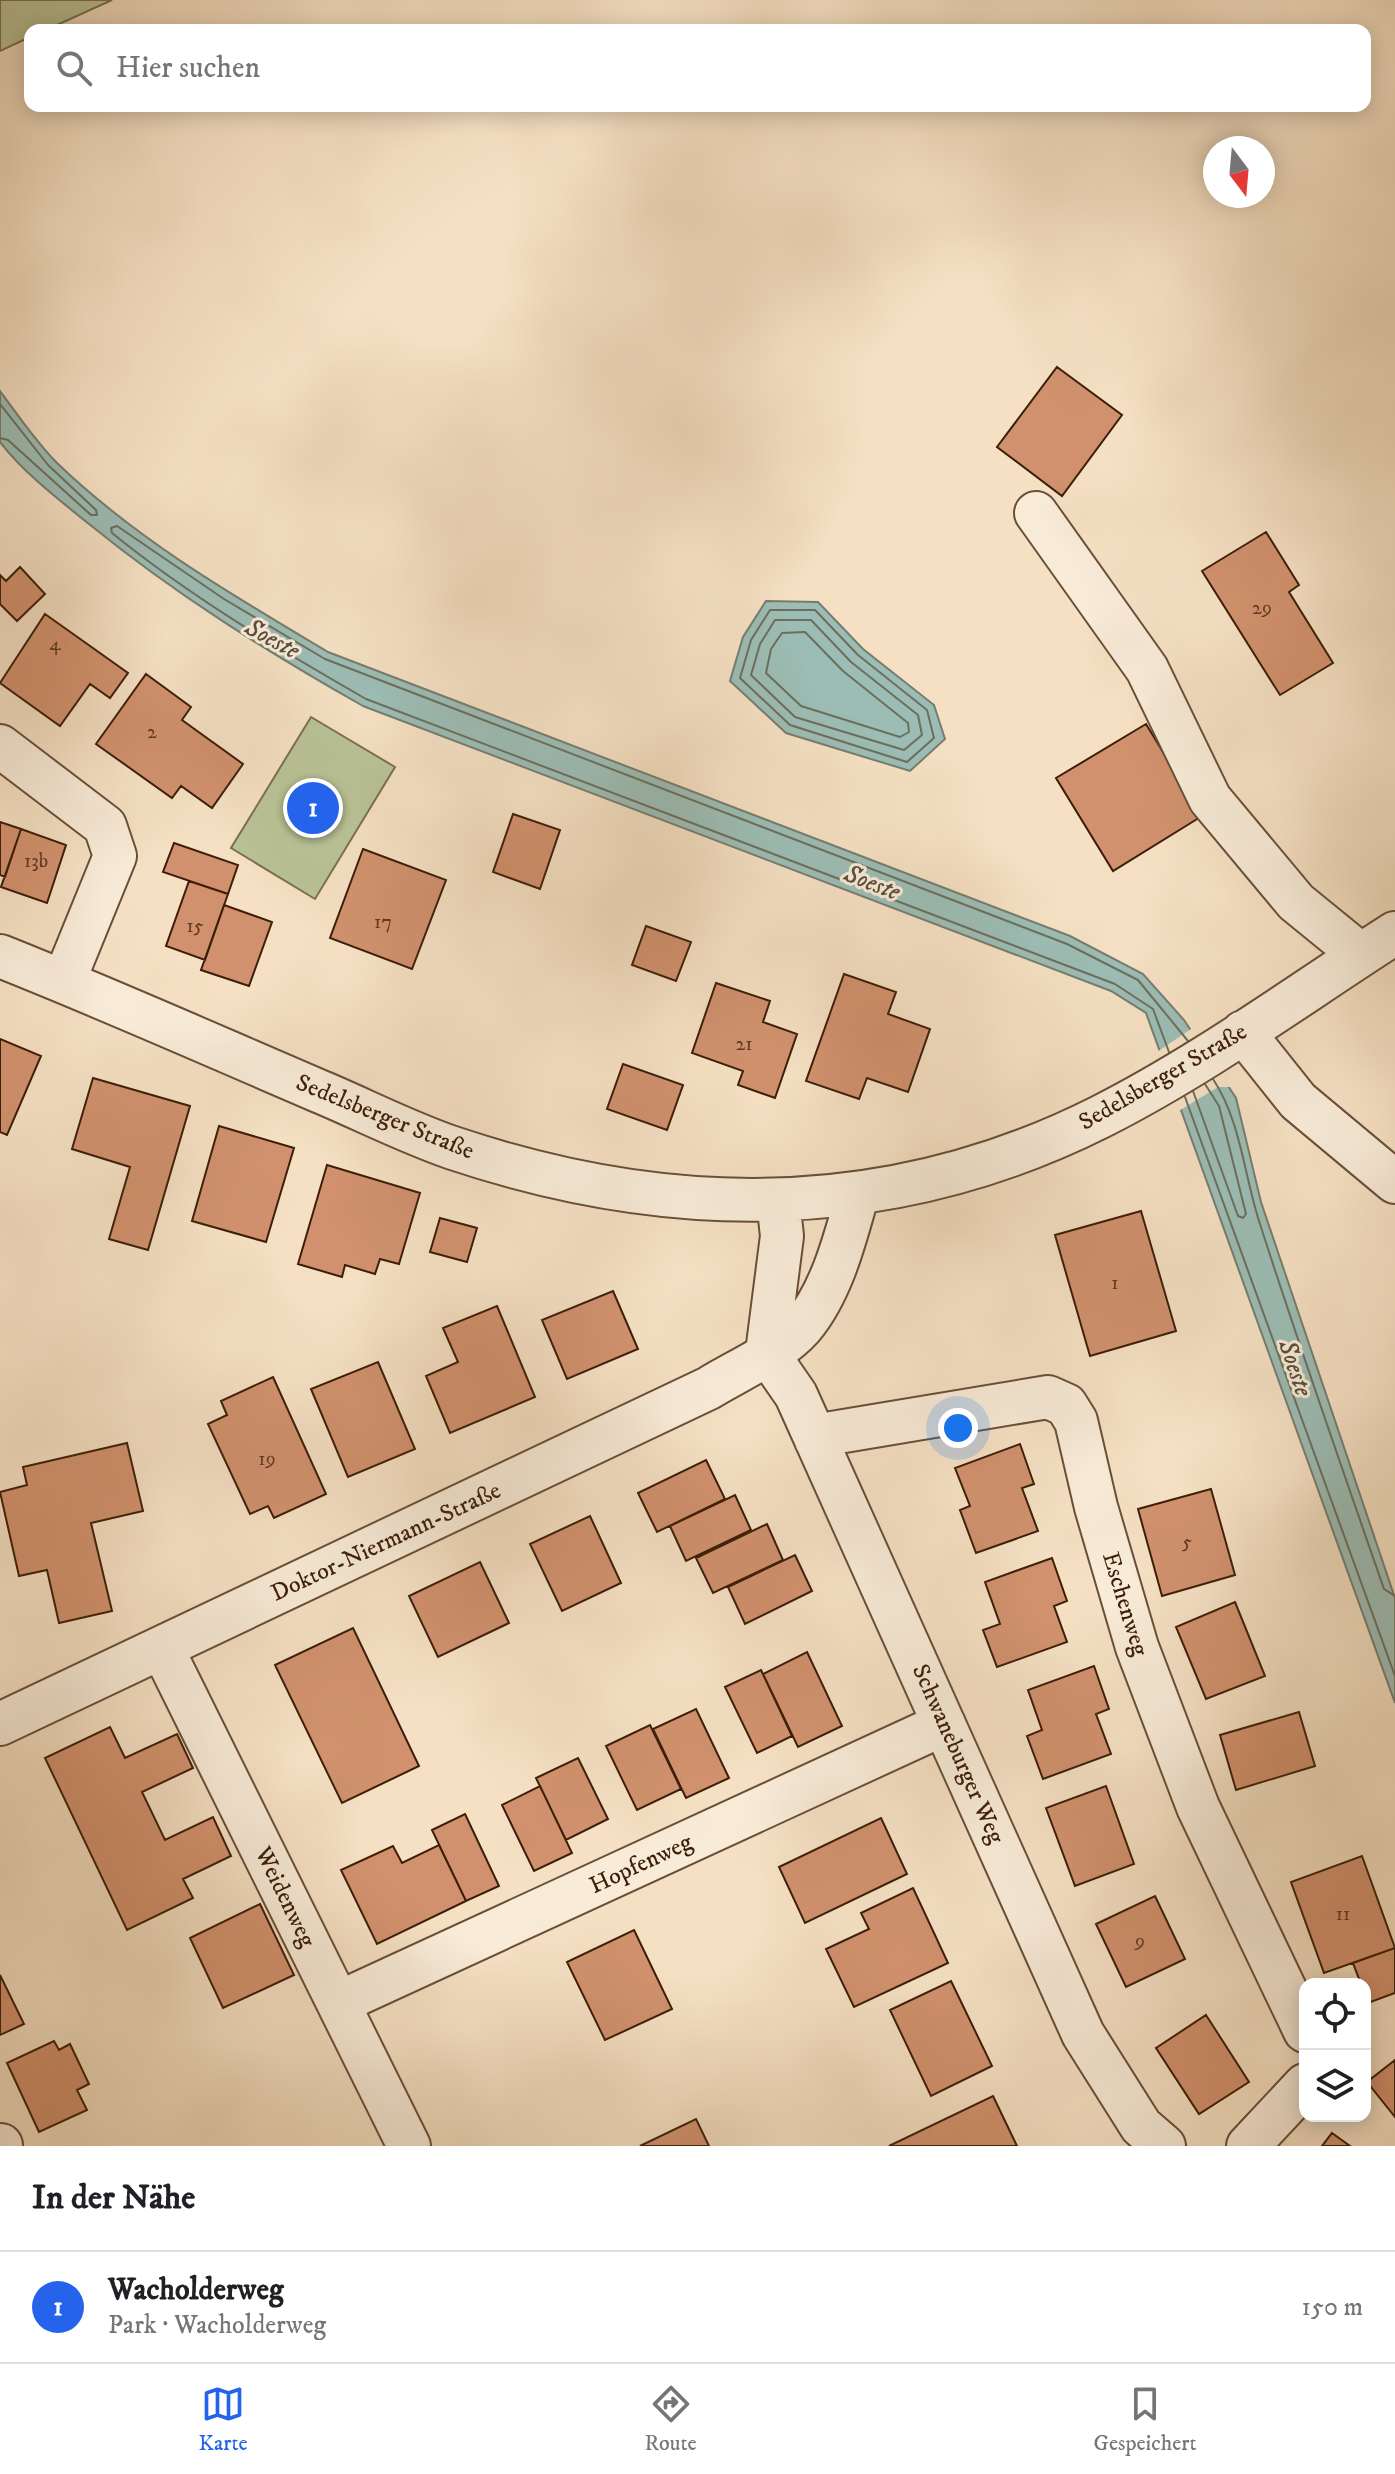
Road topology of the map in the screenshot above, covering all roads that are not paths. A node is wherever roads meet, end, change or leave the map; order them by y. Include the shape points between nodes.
1 (1036, 513) dead end
2 (0, 746) edge
3 (1378, 944) edge
4 (0, 956) edge
5 (64, 981) junction
6 (1233, 1038) junction
7 (1395, 1182) edge
8 (857, 1196) junction
9 (778, 1200) junction
10 (767, 1353) junction
11 (816, 1440) junction
12 (162, 1648) junction
13 (0, 1724) edge
14 (944, 1724) junction
15 (338, 2003) junction
16 (1299, 2018) edge
17 (1299, 2091) edge
18 (1141, 2139) edge
19 (409, 2146) edge
20 (1248, 2146) edge

1 - 3 street via 1147,669 1210,799 1296,902
2 - 5 street via 105,826 115,856
3 - 6 street, Sedelsberger Straße
4 - 5 street, Sedelsberger Straße
5 - 9 street, Sedelsberger Straße via 451,1148 580,1185 688,1200
6 - 7 street
6 - 8 street, Sedelsberger Straße via 1141,1095 1018,1153 924,1183
8 - 9 street, Sedelsberger Straße
8 - 10 street, Doktor-Niermann-Straße via 827,1285 801,1327
9 - 10 street via 782,1236
10 - 11 street, Schwaneburger Weg via 796,1395
10 - 12 street, Doktor-Niermann-Straße via 709,1388
11 - 14 street, Schwaneburger Weg
11 - 16 street, Eschenweg via 1048,1397 1066,1405 1076,1421 1137,1647 1187,1778
12 - 13 street, Doktor-Niermann-Straße
12 - 15 street, Weidenweg
14 - 15 street, Hopfenweg
14 - 18 street, Schwaneburger Weg via 1083,2034
15 - 19 street, Weidenweg
17 - 20 street

